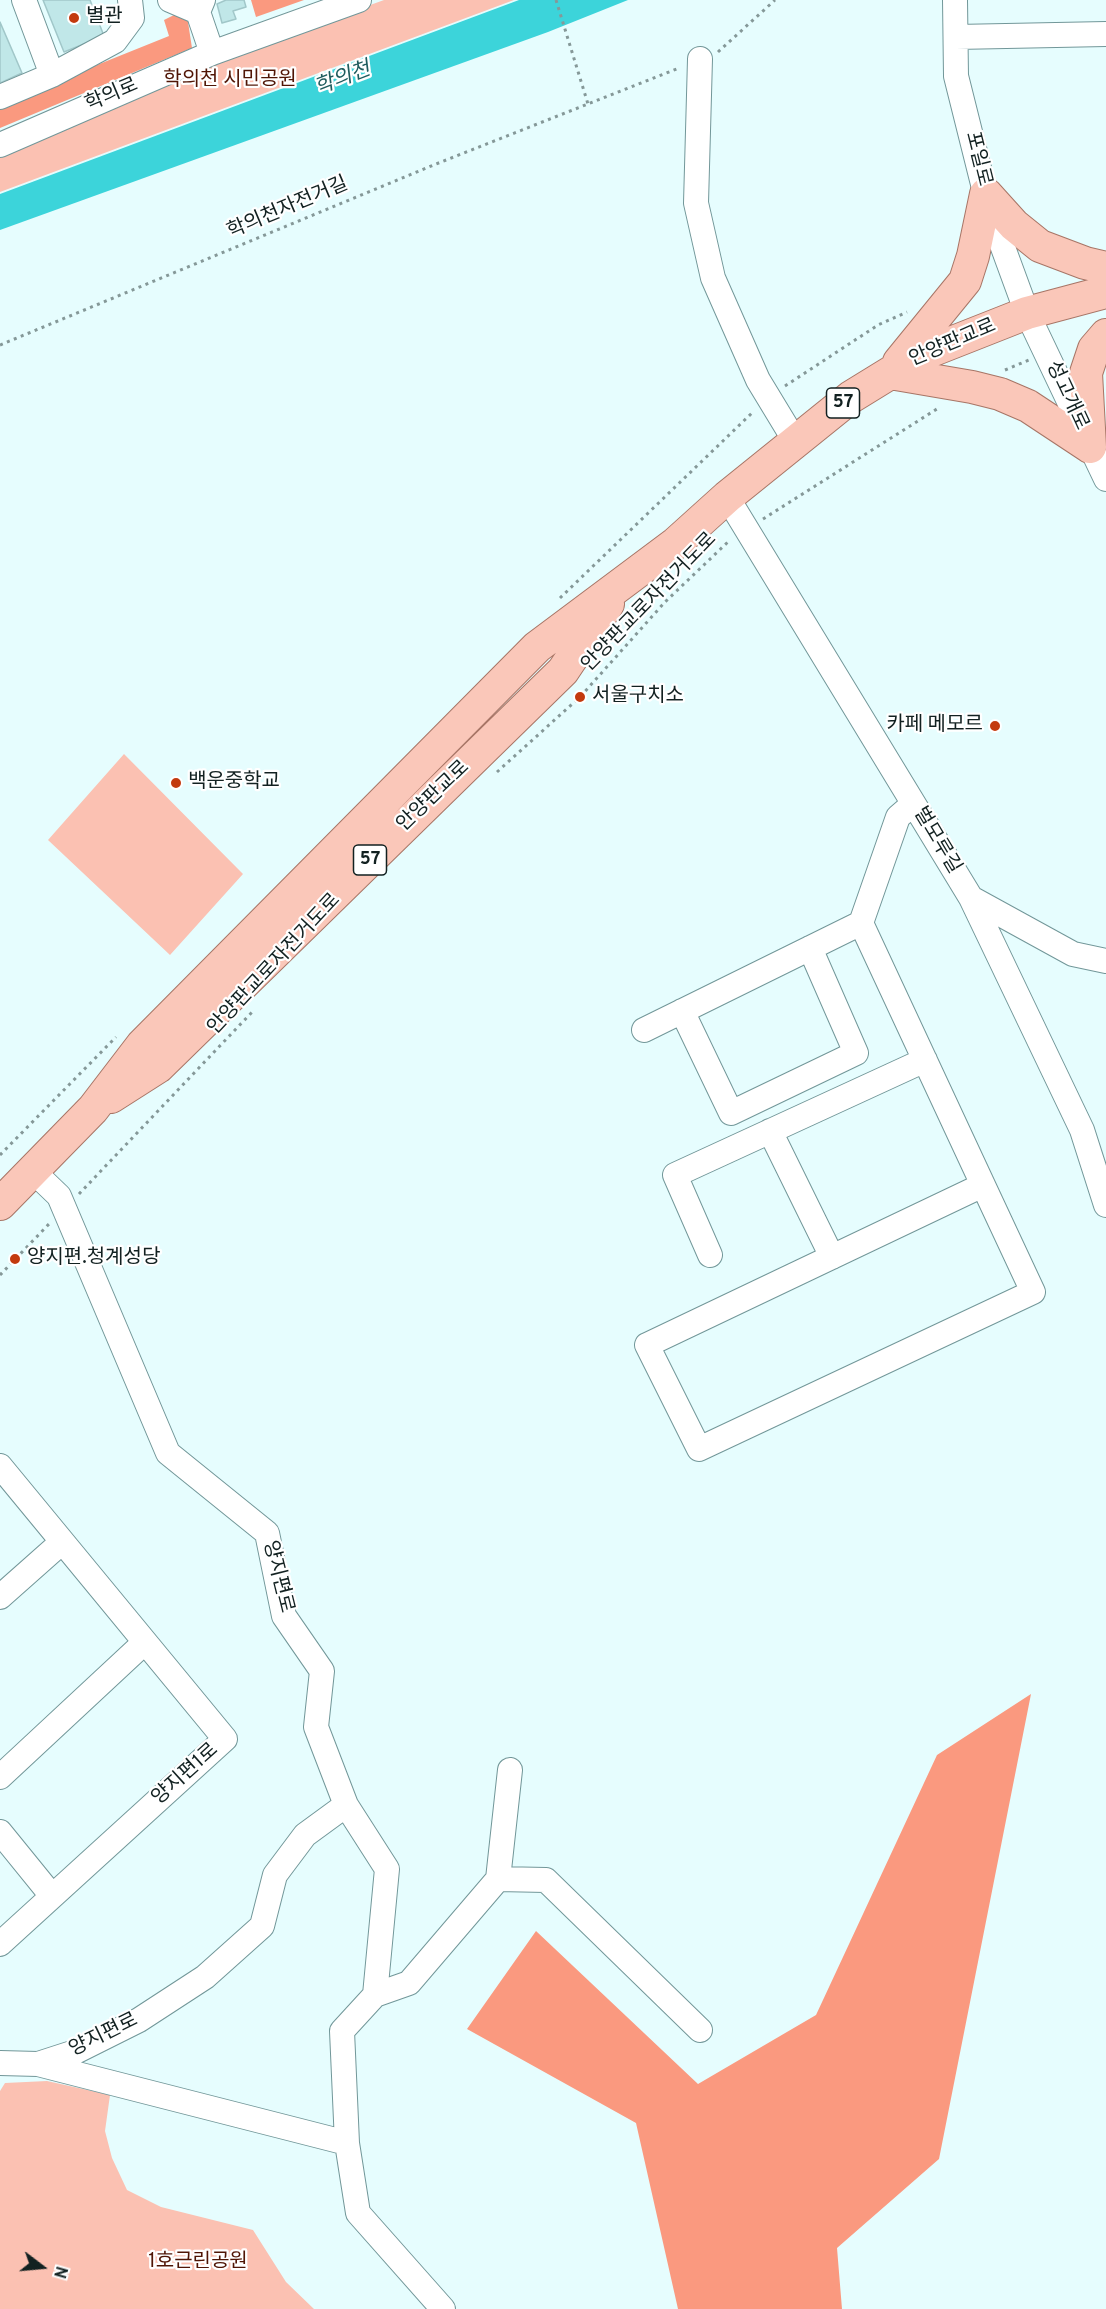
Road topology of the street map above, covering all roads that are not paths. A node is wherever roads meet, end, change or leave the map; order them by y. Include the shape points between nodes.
1 (24, 0) edge
2 (130, 0) edge
3 (170, 0) edge
4 (359, 0) edge
5 (955, 0) edge
6 (201, 6) edge
7 (1106, 34) edge
8 (956, 37) junction
9 (212, 53) junction
10 (700, 59) dead end
11 (52, 75) junction
12 (0, 97) edge
13 (0, 145) edge
14 (986, 194) junction
15 (1106, 268) edge
16 (1106, 292) edge
17 (1027, 313) junction
18 (1106, 335) edge
19 (890, 373) junction
20 (795, 441) junction
21 (1090, 447) junction
22 (1106, 480) edge
23 (728, 497) junction
24 (913, 804) junction
25 (971, 898) junction
26 (861, 923) junction
27 (810, 948) junction
28 (1106, 961) edge
29 (682, 1011) junction
30 (644, 1030) dead end
31 (925, 1060) junction
32 (770, 1131) junction
33 (1097, 1147) edge
34 (33, 1171) junction
35 (983, 1185) junction
36 (1105, 1195) edge
37 (0, 1204) edge
38 (710, 1255) dead end
39 (832, 1257) junction
40 (0, 1466) edge
41 (62, 1542) junction
42 (0, 1597) edge
43 (145, 1642) junction
44 (510, 1770) dead end
45 (0, 1777) edge
46 (346, 1805) junction
47 (0, 1832) edge
48 (498, 1879) junction
49 (52, 1896) junction
50 (0, 1944) edge
51 (375, 1995) junction
52 (700, 2030) dead end
53 (0, 2063) edge
54 (38, 2064) junction
55 (347, 2143) junction
56 (443, 2309) edge

1 - 11 street
2 - 11 street via 132,18 115,41
3 - 6 street
4 - 9 street, 학의로
5 - 8 street, 포일로
6 - 9 street
7 - 8 street
8 - 14 street, 포일로 via 956,76
9 - 13 street, 학의로
10 - 20 street via 696,203 713,278 758,380
11 - 12 street
14 - 15 main road via 1040,246
14 - 17 street, 포일로
14 - 19 main road via 965,281
16 - 17 main road, 안양판교로 / 57
17 - 19 main road, 안양판교로 / 57 via 918,356
17 - 21 street, 성고개로
18 - 21 main road via 1094,349 1086,373
19 - 20 main road, 안양판교로 / 57 via 851,397
19 - 21 main road via 992,392 1028,406
20 - 23 main road, 안양판교로 / 57
21 - 22 street, 성고개로
23 - 24 street, 벌모루길
23 - 34 main road, 안양판교로 / 57 via 676,543 537,647 142,1045 93,1109
24 - 25 street, 벌모루길
24 - 26 street via 898,817
25 - 28 street via 1073,954
25 - 33 street, 벌모루길 via 1082,1130
26 - 27 street
26 - 31 street
27 - 29 street
27 - 29 street via 856,1053 731,1113
29 - 30 street
31 - 32 street
31 - 35 street
32 - 38 street via 675,1175
32 - 39 street
33 - 36 street, 벌모루길
34 - 37 main road, 안양판교로 / 57
34 - 46 street, 양지편로 via 59,1196 168,1453 267,1533 284,1616 322,1671 316,1727
35 - 39 street
35 - 39 street via 1033,1292 699,1449 647,1345
40 - 41 street, 양지편1로
41 - 42 street
41 - 43 street, 양지편1로
43 - 45 street
43 - 49 street, 양지편1로 via 225,1739
44 - 48 street
46 - 51 street via 387,1869
46 - 54 street, 양지편로 via 305,1835 275,1875 262,1926 205,1977 139,2020 75,2052
47 - 49 street
48 - 51 street via 409,1983
48 - 52 street via 546,1880
49 - 50 street, 양지편1로
51 - 55 street via 342,2031
53 - 54 street, 양지편로
54 - 55 street
55 - 56 street via 358,2213

